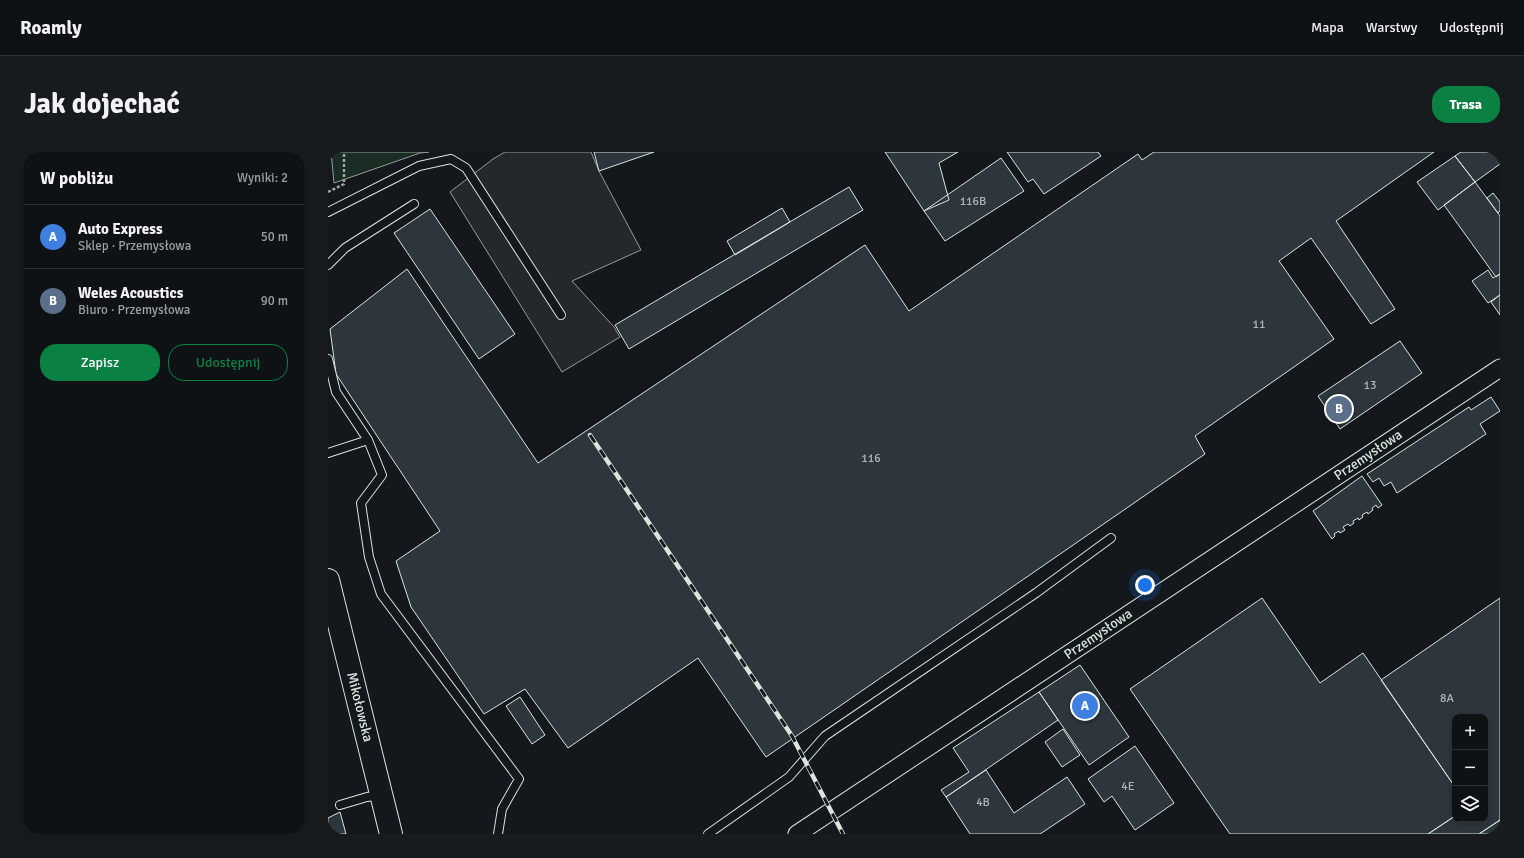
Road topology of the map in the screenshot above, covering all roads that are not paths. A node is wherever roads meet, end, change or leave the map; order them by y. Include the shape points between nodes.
1 (414, 204) dead end
2 (328, 212) edge
3 (328, 265) edge
4 (561, 315) dead end
5 (328, 359) edge
6 (1500, 368) edge
7 (368, 440) junction
8 (328, 453) edge
9 (1112, 538) dead end
10 (328, 580) edge
11 (382, 794) junction
12 (340, 805) dead end
13 (391, 834) edge
14 (498, 834) edge
15 (708, 834) edge
16 (797, 834) edge

1 - 3 lane via 345,248
2 - 4 lane via 419,166 451,159 466,168
5 - 7 lane via 336,392
6 - 16 street, Przemysłowa
7 - 8 lane
7 - 14 lane via 382,475 360,503 369,557 381,594 519,779 502,809
9 - 15 lane via 1036,593 825,736 789,777
10 - 11 main road, Mikołowska
11 - 12 lane
11 - 13 main road, Mikołowska

